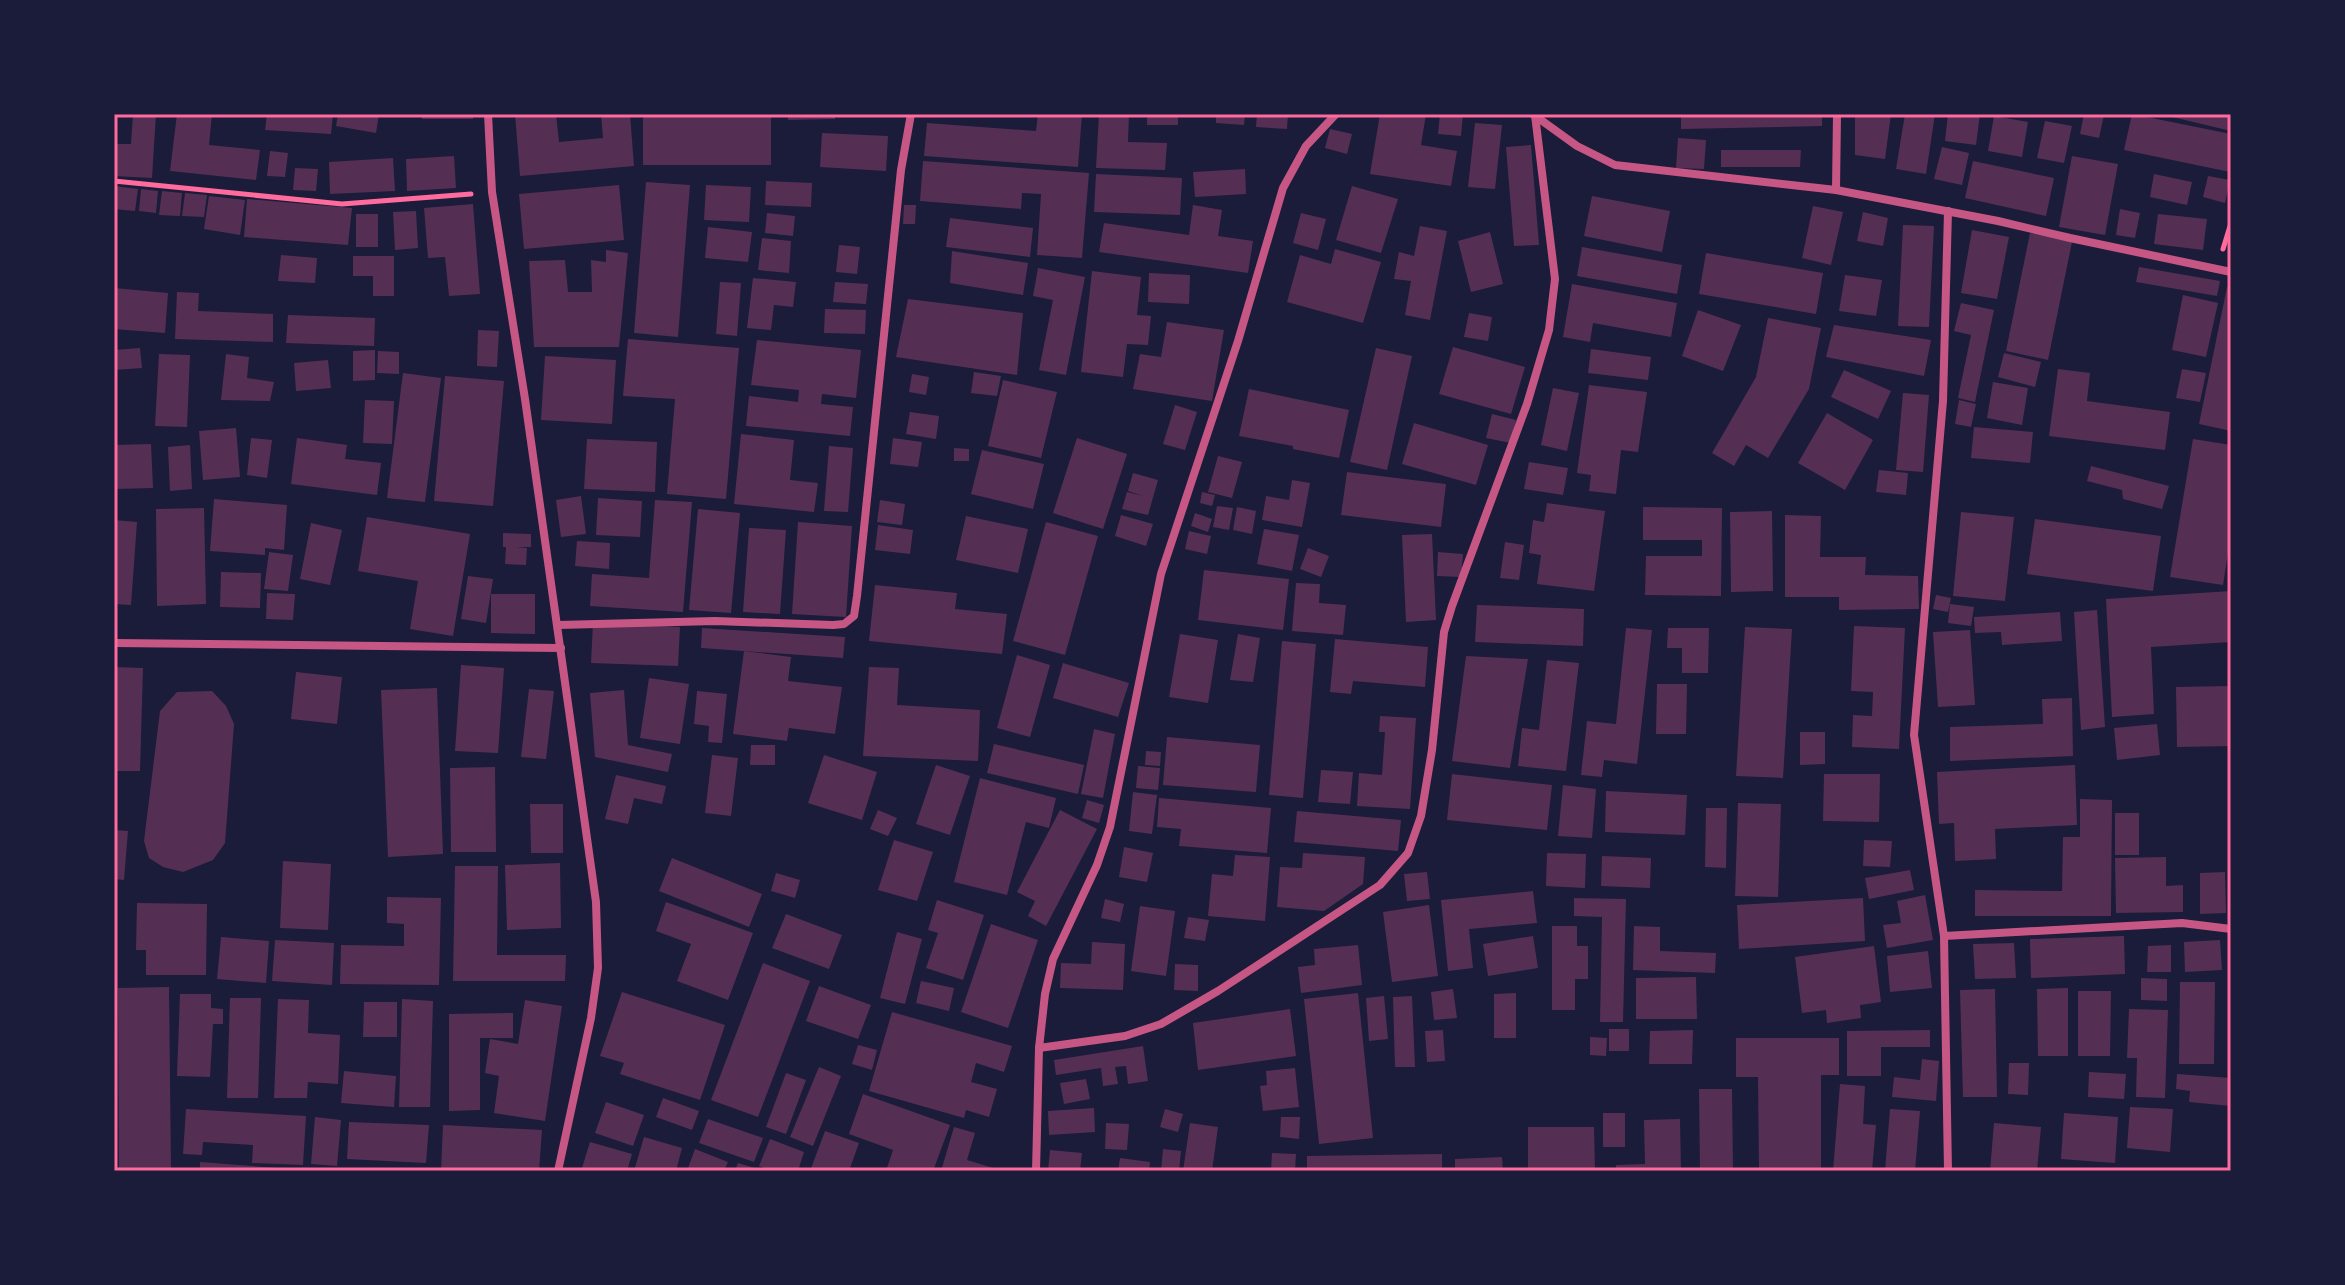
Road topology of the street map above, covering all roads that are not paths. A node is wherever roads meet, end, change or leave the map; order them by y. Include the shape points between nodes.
1 (488, 114) edge
2 (911, 114) edge
3 (1336, 114) edge
4 (1534, 114) edge
5 (1837, 114) edge
6 (1836, 190) junction
7 (1948, 211) junction
8 (2231, 272) edge
9 (558, 625) junction
10 (114, 643) edge
11 (561, 648) junction
12 (2231, 929) edge
13 (1944, 936) junction
14 (1039, 1048) junction
15 (558, 1171) edge
16 (1036, 1171) edge
17 (1948, 1171) edge

1 - 9 street via 492,192
2 - 9 street via 854,616 833,625
3 - 14 street via 1306,146 1283,188 1161,574 1110,827 1053,959
4 - 6 street via 1577,146 1615,165
4 - 14 street via 1555,279 1549,330 1444,632 1432,750 1421,816 1408,853 1380,885 1161,1024 1125,1036
5 - 6 street
6 - 7 street
7 - 8 street
7 - 13 street via 1943,401 1914,735
9 - 11 street
10 - 11 street
11 - 15 street via 596,902 598,968
12 - 13 street via 2182,923
13 - 17 street
14 - 16 street

